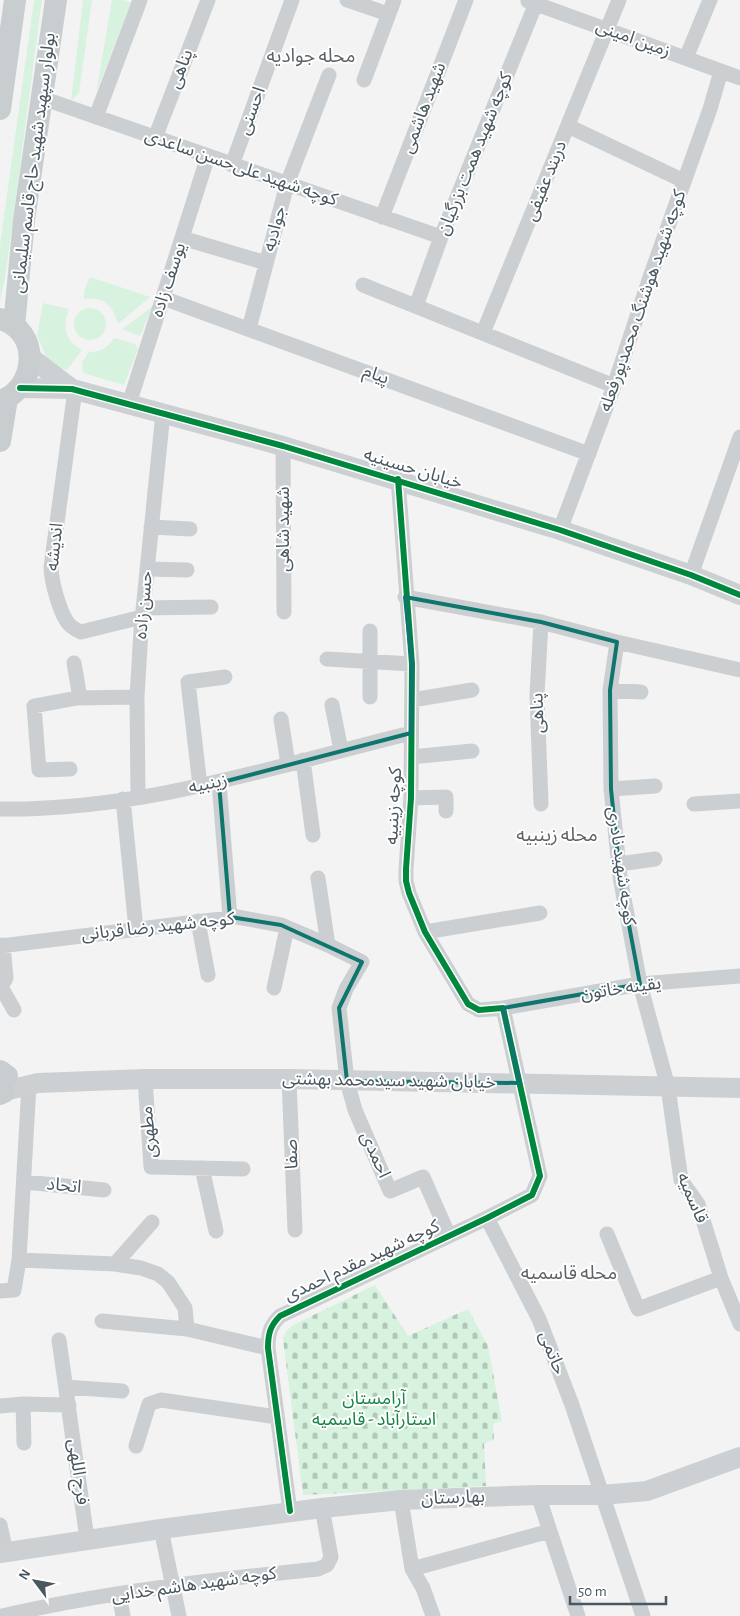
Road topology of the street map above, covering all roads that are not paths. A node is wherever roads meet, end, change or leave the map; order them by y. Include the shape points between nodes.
1 (16, 0) edge
2 (56, 0) edge
3 (140, 0) edge
4 (208, 0) edge
5 (292, 0) edge
6 (347, 0) edge
7 (394, 0) edge
8 (466, 0) edge
9 (619, 0) edge
10 (710, 0) edge
11 (531, 1) edge
12 (388, 14) junction
13 (608, 30) junction
14 (686, 58) junction
15 (721, 71) junction
16 (328, 75) dead end
17 (740, 78) edge
18 (364, 80) dead end
19 (42, 98) junction
20 (0, 109) edge
21 (96, 117) junction
22 (568, 126) junction
23 (155, 138) junction
24 (208, 156) junction
25 (232, 165) junction
26 (684, 181) junction
27 (287, 184) junction
28 (382, 217) junction
29 (441, 237) junction
30 (182, 238) junction
31 (266, 263) junction
32 (363, 285) dead end
33 (163, 298) junction
34 (416, 306) junction
35 (7, 322) edge
36 (249, 329) junction
37 (483, 333) junction
38 (30, 357) junction
39 (614, 386) junction
40 (74, 389) junction
41 (9, 396) edge
42 (129, 404) junction
43 (163, 413) junction
44 (0, 435) edge
45 (740, 437) edge
46 (283, 446) junction
47 (589, 454) junction
48 (398, 479) junction
49 (151, 527) junction
50 (190, 529) dead end
51 (560, 530) junction
52 (147, 569) junction
53 (187, 570) dead end
54 (691, 574) junction
55 (740, 595) edge
56 (405, 596) junction
57 (211, 607) dead end
58 (284, 612) dead end
59 (142, 613) junction
60 (541, 622) junction
61 (370, 631) dead end
62 (617, 642) junction
63 (327, 659) dead end
64 (370, 661) junction
65 (74, 663) dead end
66 (412, 664) junction
67 (740, 670) edge
68 (226, 677) dead end
69 (472, 690) dead end
70 (610, 690) junction
71 (641, 692) dead end
72 (137, 697) junction
73 (370, 697) dead end
74 (80, 698) junction
75 (412, 700) junction
76 (332, 705) dead end
77 (281, 719) dead end
78 (412, 733) junction
79 (341, 750) junction
80 (472, 751) dead end
81 (412, 757) junction
82 (303, 760) junction
83 (288, 764) junction
84 (70, 769) dead end
85 (219, 782) junction
86 (200, 786) junction
87 (655, 786) dead end
88 (611, 789) junction
89 (138, 797) junction
90 (412, 798) junction
91 (123, 799) junction
92 (740, 801) edge
93 (541, 804) dead end
94 (694, 804) dead end
95 (0, 808) edge
96 (446, 811) dead end
97 (313, 835) dead end
98 (655, 859) dead end
99 (619, 864) junction
100 (318, 878) dead end
101 (540, 913) dead end
102 (230, 917) junction
103 (198, 921) junction
104 (287, 928) junction
105 (136, 929) junction
106 (425, 932) junction
107 (1, 945) edge
108 (328, 945) junction
109 (208, 975) dead end
110 (740, 976) edge
111 (640, 984) junction
112 (0, 987) edge
113 (274, 988) dead end
114 (502, 1008) junction
115 (14, 1010) dead end
116 (145, 1079) junction
117 (289, 1079) junction
118 (347, 1082) junction
119 (2, 1083) edge
120 (520, 1083) junction
121 (34, 1084) junction
122 (668, 1087) junction
123 (740, 1088) edge
124 (202, 1168) junction
125 (243, 1169) dead end
126 (25, 1182) junction
127 (104, 1190) dead end
128 (487, 1218) junction
129 (152, 1222) dead end
130 (295, 1230) dead end
131 (216, 1231) dead end
132 (607, 1234) dead end
133 (449, 1236) junction
134 (19, 1260) junction
135 (116, 1264) junction
136 (721, 1278) junction
137 (0, 1290) edge
138 (102, 1321) dead end
139 (740, 1324) edge
140 (187, 1329) junction
141 (59, 1340) dead end
142 (268, 1348) junction
143 (66, 1387) junction
144 (122, 1391) dead end
145 (23, 1404) junction
146 (69, 1405) junction
147 (0, 1406) edge
148 (277, 1417) junction
149 (24, 1443) dead end
150 (136, 1446) dead end
151 (740, 1457) edge
152 (538, 1495) junction
153 (602, 1495) junction
154 (401, 1500) junction
155 (322, 1508) junction
156 (290, 1511) junction
157 (0, 1525) edge
158 (161, 1529) junction
159 (550, 1531) junction
160 (87, 1539) junction
161 (3, 1552) edge
162 (412, 1569) junction
163 (173, 1585) junction
164 (119, 1594) junction
165 (39, 1612) edge
166 (2, 1616) edge
167 (123, 1616) edge
168 (179, 1616) edge
169 (433, 1616) edge
170 (578, 1616) edge
171 (643, 1616) edge

1 - 20 main road
2 - 19 main road, بولوار سپهبد شهید حاج قاسم سلیمانی
3 - 21 street
4 - 23 street, پناهی
5 - 25 street, احسنی
6 - 12 street
7 - 12 street
8 - 28 street, شهید هاشمی
9 - 13 street, دربند عفیفی
10 - 14 street
11 - 13 street, زمین امینی
11 - 29 street, کوچه شهید همت بزرگیان
12 - 18 street
13 - 14 street, زمین امینی
13 - 22 street, دربند عفیفی
14 - 15 street, زمین امینی
15 - 17 street, زمین امینی
15 - 26 street, کوچه شهید هوشنگ محمدپورفعله
16 - 27 street, جوادیه
19 - 21 street, کوچه شهید علی‌حسن ساعدی
19 - 35 main road, بولوار سپهبد شهید حاج قاسم سلیمانی
21 - 23 street, کوچه شهید علی‌حسن ساعدی
22 - 26 street
22 - 37 street, دربند عفیفی
23 - 24 street, کوچه شهید علی‌حسن ساعدی
24 - 25 street, کوچه شهید علی‌حسن ساعدی
24 - 30 street, یوسف زاده
25 - 27 street, کوچه شهید علی‌حسن ساعدی
26 - 39 street, کوچه شهید هوشنگ محمدپورفعله
27 - 28 street, کوچه شهید علی‌حسن ساعدی
27 - 31 street, جوادیه
28 - 29 street, کوچه شهید علی‌حسن ساعدی
29 - 34 street, کوچه شهید همت بزرگیان
30 - 31 street
30 - 33 street, یوسف زاده
31 - 36 street, جوادیه
32 - 34 street
33 - 36 street, پیام
33 - 42 street, یوسف زاده
34 - 37 street
35 - 38 main road via 25,340
36 - 47 street, پیام
37 - 39 street
38 - 40 street
38 - 41 main road via 26,379
39 - 47 street, کوچه شهید هوشنگ محمدپورفعله
40 - 41 street
40 - 42 street, خیابان حسینیه
40 - 59 street, اندیشه via 51,567 53,584 65,619 72,628 81,632
41 - 44 main road
42 - 43 street, خیابان حسینیه
43 - 46 street, خیابان حسینیه
43 - 49 street, حسن زاده
45 - 54 street
46 - 48 street, خیابان حسینیه
46 - 58 street, شهید شاهی
47 - 51 street, کوچه شهید هوشنگ محمدپورفعله
48 - 51 street, خیابان حسینیه
48 - 56 street, کوچه زینبیه
49 - 50 street
49 - 52 street, حسن زاده
51 - 54 street, خیابان حسینیه
52 - 53 street
52 - 59 street, حسن زاده
54 - 55 street, خیابان حسینیه
56 - 60 street
56 - 66 street, کوچه زینبیه
57 - 59 street
59 - 72 street, حسن زاده
60 - 62 street
60 - 93 street, پناهی via 537,695
61 - 64 street
62 - 67 street
62 - 70 street, کوچه شهید نادری
63 - 64 street
64 - 66 street
64 - 73 street
65 - 74 street
66 - 75 street, کوچه زینبیه
68 - 86 street via 188,682
69 - 75 street
70 - 71 street
70 - 88 street, کوچه شهید نادری
72 - 74 street
72 - 89 street, حسن زاده
74 - 84 street via 34,706 39,770
75 - 78 street, کوچه زینبیه
76 - 79 street
77 - 83 street
78 - 79 street, زینبیه
78 - 81 street, کوچه زینبیه
79 - 82 street, زینبیه
80 - 81 street
81 - 90 street, کوچه زینبیه
82 - 83 street, زینبیه
82 - 97 street
83 - 85 street, زینبیه
85 - 86 street, زینبیه
85 - 102 street
86 - 89 street, زینبیه
87 - 88 street
88 - 99 street, کوچه شهید نادری
89 - 91 street, زینبیه
90 - 96 street via 446,797
90 - 106 street, کوچه زینبیه via 406,881
91 - 95 street, زینبیه via 66,806
91 - 105 street
92 - 94 street
98 - 99 street
99 - 111 street, کوچه شهید نادری
100 - 108 street
101 - 106 street
102 - 103 street, کوچه شهید رضا قربانی
102 - 104 street, کوچه شهید رضا قربانی
103 - 105 street, کوچه شهید رضا قربانی
103 - 109 street
104 - 108 street, کوچه شهید رضا قربانی
104 - 113 street
105 - 107 street, کوچه شهید رضا قربانی
106 - 114 street, کوچه زینبیه via 468,1004 478,1010
107 - 112 street via 6,978
108 - 118 street, کوچه شهید رضا قربانی via 362,962 339,1008
110 - 111 street, یقینه خاتون
111 - 114 street, یقینه خاتون
111 - 122 street, کوچه شهید نادری
112 - 115 street
114 - 120 street
116 - 117 street, خیابان شهید سیدمحمد بهشتی
116 - 121 street, خیابان شهید سیدمحمد بهشتی
116 - 124 street, مطهری via 151,1166
117 - 118 street, خیابان شهید سیدمحمد بهشتی
117 - 130 street, صفا
118 - 120 street, خیابان شهید سیدمحمد بهشتی
118 - 133 street, احمدی via 355,1110 390,1191 423,1177
119 - 121 street, خیابان شهید سیدمحمد بهشتی
120 - 122 street, خیابان شهید سیدمحمد بهشتی
120 - 128 street, کوچه شهید مقدم احمدی via 540,1176 532,1195
121 - 126 street
122 - 123 street, خیابان شهید سیدمحمد بهشتی
122 - 136 street, قاسمیه via 681,1180 698,1204
124 - 125 street, مطهری
124 - 131 street
126 - 127 street, اتحاد
126 - 134 street
128 - 133 street, کوچه شهید مقدم احمدی
128 - 153 street, حاتمی via 539,1320
129 - 135 street
132 - 136 street via 638,1309
133 - 142 street, کوچه شهید مقدم احمدی via 280,1316 271,1325
134 - 135 street
134 - 137 street via 14,1290
135 - 140 street via 141,1268 168,1282 185,1308
136 - 139 street, قاسمیه
138 - 140 street
140 - 142 street
141 - 143 street, فرج اللهی
142 - 148 street, کوچه شهید مقدم احمدی
143 - 144 street
143 - 146 street, فرج اللهی
145 - 146 street
145 - 147 street
145 - 149 street
146 - 160 street, فرج اللهی
148 - 150 street via 161,1400 149,1404
148 - 156 street, کوچه شهید مقدم احمدی
151 - 153 street, بهارستان via 647,1491
152 - 153 street, بهارستان
152 - 154 street, بهارستان
152 - 159 street
153 - 171 street, حاتمی
154 - 155 street, بهارستان
154 - 162 street
155 - 156 street, بهارستان
155 - 163 street, کوچه شهید هاشم خدایی via 331,1557 327,1565 318,1569
156 - 158 street, بهارستان
157 - 161 street
158 - 160 street, بهارستان
158 - 163 street
159 - 162 street
159 - 170 street
160 - 161 street, بهارستان
162 - 169 street
163 - 164 street, کوچه شهید هاشم خدایی
163 - 168 street
164 - 165 street, کوچه شهید هاشم خدایی
164 - 167 street
165 - 166 street, کوچه شهید هاشم خدایی

